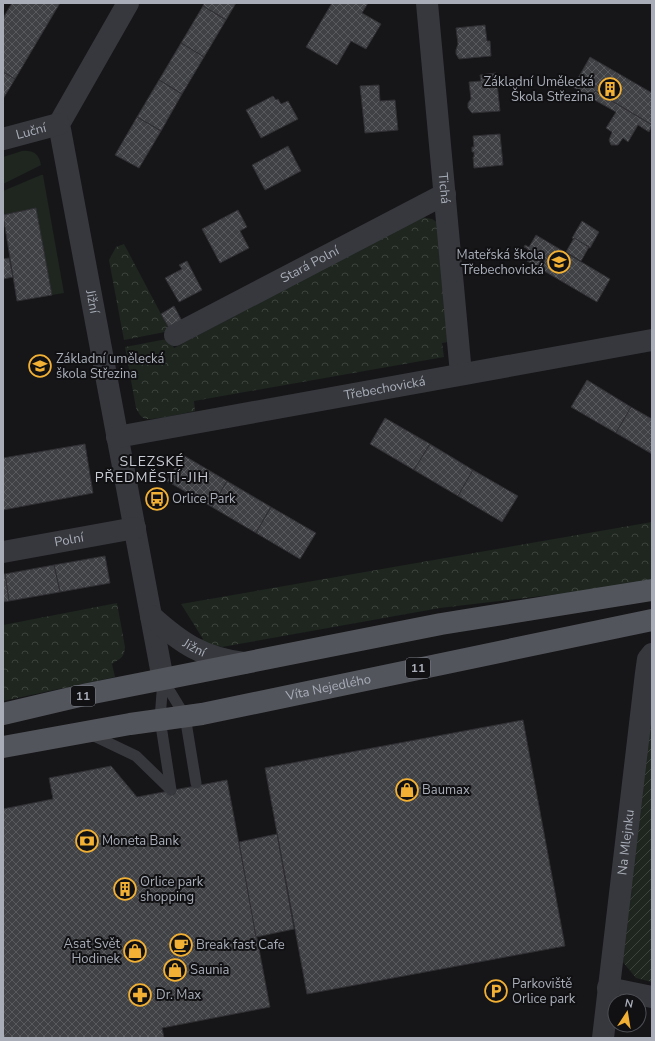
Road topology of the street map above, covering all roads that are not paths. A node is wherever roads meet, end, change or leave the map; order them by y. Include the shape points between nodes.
1 (128, 3) edge
2 (427, 3) edge
3 (59, 124) junction
4 (3, 139) edge
5 (445, 194) junction
6 (175, 335) dead end
7 (652, 340) edge
8 (461, 374) junction
9 (117, 437) junction
10 (135, 528) junction
11 (3, 552) edge
12 (652, 590) edge
13 (151, 616) junction
14 (652, 620) edge
15 (652, 654) edge
16 (245, 663) junction
17 (163, 680) junction
18 (3, 714) edge
19 (185, 716) junction
20 (160, 719) junction
21 (84, 732) junction
22 (3, 747) edge
23 (196, 783) dead end
24 (608, 988) junction
25 (652, 997) edge
26 (603, 1038) edge

1 - 3 street
2 - 5 street, Tichá
3 - 4 street, Luční
3 - 9 street, Jižní
5 - 6 street, Stará Polní
5 - 8 street, Tichá
7 - 8 street, Třebechovická
8 - 9 street, Třebechovická
9 - 10 street, Jižní
10 - 11 street, Polní
10 - 13 street, Jižní
12 - 16 main road, 11 via 441,624
13 - 16 street, Jižní via 190,647 216,658
13 - 17 street, Jižní
14 - 19 main road, Víta Nejedlého / 11
15 - 24 street, Na Mlejnku via 648,659 646,673
16 - 17 main road, 11
17 - 18 main road, 11
17 - 19 lane
17 - 20 lane
19 - 20 main road, Víta Nejedlého / 11
19 - 23 lane
20 - 21 main road, Víta Nejedlého / 11
20 - 21 lane via 171,790 136,756
21 - 22 main road, Víta Nejedlého / 11
24 - 25 street
24 - 26 street

